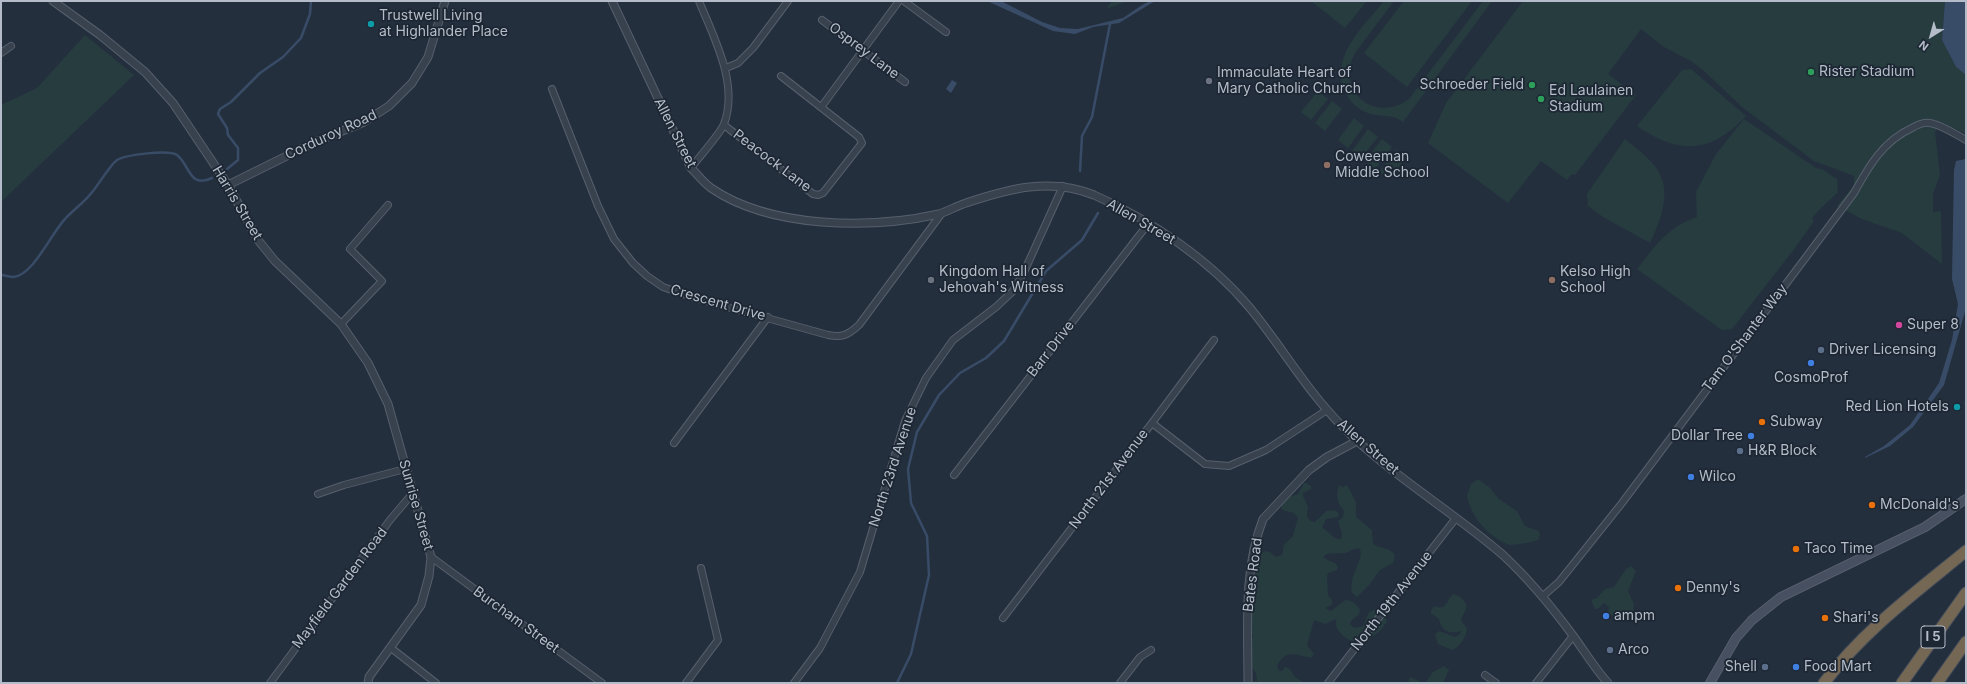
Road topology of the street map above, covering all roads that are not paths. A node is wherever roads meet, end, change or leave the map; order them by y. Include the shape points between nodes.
1 (53, 1) edge
2 (445, 1) edge
3 (612, 1) edge
4 (699, 1) edge
5 (788, 1) edge
6 (900, 1) edge
7 (904, 1) edge
8 (822, 20) dead end
9 (946, 32) dead end
10 (11, 46) dead end
11 (864, 50) junction
12 (1, 53) edge
13 (726, 68) junction
14 (781, 76) dead end
15 (905, 82) dead end
16 (552, 89) dead end
17 (822, 106) junction
18 (724, 125) junction
19 (1966, 140) edge
20 (691, 168) junction
21 (228, 185) junction
22 (1063, 186) junction
23 (388, 205) dead end
24 (942, 213) junction
25 (1148, 224) junction
26 (768, 317) junction
27 (341, 324) junction
28 (1214, 340) dead end
29 (1327, 410) junction
30 (1152, 423) junction
31 (1357, 441) junction
32 (674, 442) dead end
33 (405, 469) junction
34 (954, 475) dead end
35 (318, 494) dead end
36 (412, 494) junction
37 (1966, 499) edge
38 (1456, 518) junction
39 (1966, 551) edge
40 (431, 557) junction
41 (701, 568) dead end
42 (1966, 593) edge
43 (1543, 596) junction
44 (1003, 618) dead end
45 (1573, 636) junction
46 (1966, 642) edge
47 (391, 648) junction
48 (1151, 650) dead end
49 (1485, 675) dead end
50 (270, 683) edge
51 (368, 683) edge
52 (436, 683) edge
53 (602, 683) edge
54 (686, 683) edge
55 (794, 683) edge
56 (1120, 683) edge
57 (1248, 683) edge
58 (1328, 683) edge
59 (1496, 683) edge
60 (1536, 683) edge
61 (1608, 683) edge
62 (1710, 683) edge
63 (1824, 683) edge
64 (1902, 683) edge
65 (1937, 683) edge

1 - 21 street, Harris Street via 145,72 173,103
2 - 21 street, Corduroy Road via 428,57 412,84 389,106 364,122 313,142
3 - 20 street, Allen Street
4 - 13 street
5 - 13 street via 753,48 738,63
6 - 11 street
7 - 9 street
8 - 11 street, Osprey Lane
10 - 12 street
11 - 15 street, Osprey Lane
11 - 17 street
13 - 18 street via 728,99
14 - 17 street, Peacock Lane
16 - 26 street, Crescent Drive via 598,206 614,239 633,263 663,287
17 - 18 street, Peacock Lane via 859,137 862,143 823,193 818,195 813,194
18 - 20 street
19 - 43 street, Tam O'Shanter Way via 1939,126 1923,124 1903,132 1874,157 1845,205 1622,503 1559,582
20 - 24 street, Allen Street via 710,188 754,210 809,221 886,223
21 - 27 street, Harris Street via 258,240 275,261
22 - 24 street, Allen Street via 1034,185 963,204
22 - 25 street, Allen Street via 1092,195
22 - 55 street, North 23rd Avenue via 1013,291 953,340 926,378 905,421 860,572 820,648
23 - 27 street via 350,249 382,281
24 - 26 street, Crescent Drive via 859,325 849,334 838,337 828,335
25 - 29 street, Allen Street via 1198,256 1224,279 1263,324
25 - 34 street, Barr Drive
26 - 32 street
27 - 33 street, Sunrise Street via 368,363 388,404
28 - 30 street, North 21st Avenue
29 - 30 street via 1266,450 1229,466 1205,464
29 - 31 street, Allen Street
30 - 44 street, North 21st Avenue
31 - 38 street, Allen Street
31 - 57 street, Bates Road via 1309,470 1263,519 1251,573 1248,606
33 - 35 street
33 - 36 street, Sunrise Street
36 - 40 street, Sunrise Street
36 - 50 street, Mayfield Garden Road
37 - 62 main road via 1925,527 1781,597 1752,620 1736,638
38 - 43 street, Allen Street via 1502,554
38 - 58 street, North 19th Avenue
39 - 63 highway via 1873,628
40 - 47 street, Sunrise Street via 421,605
40 - 53 street, Burcham Street
41 - 54 street via 718,640
42 - 64 highway, I 5
43 - 45 street, Allen Street
45 - 60 street
45 - 61 street, Allen Street
46 - 65 highway, I 5
47 - 51 street, Sunrise Street via 369,677
47 - 52 street
48 - 56 street via 1140,657
49 - 59 street

